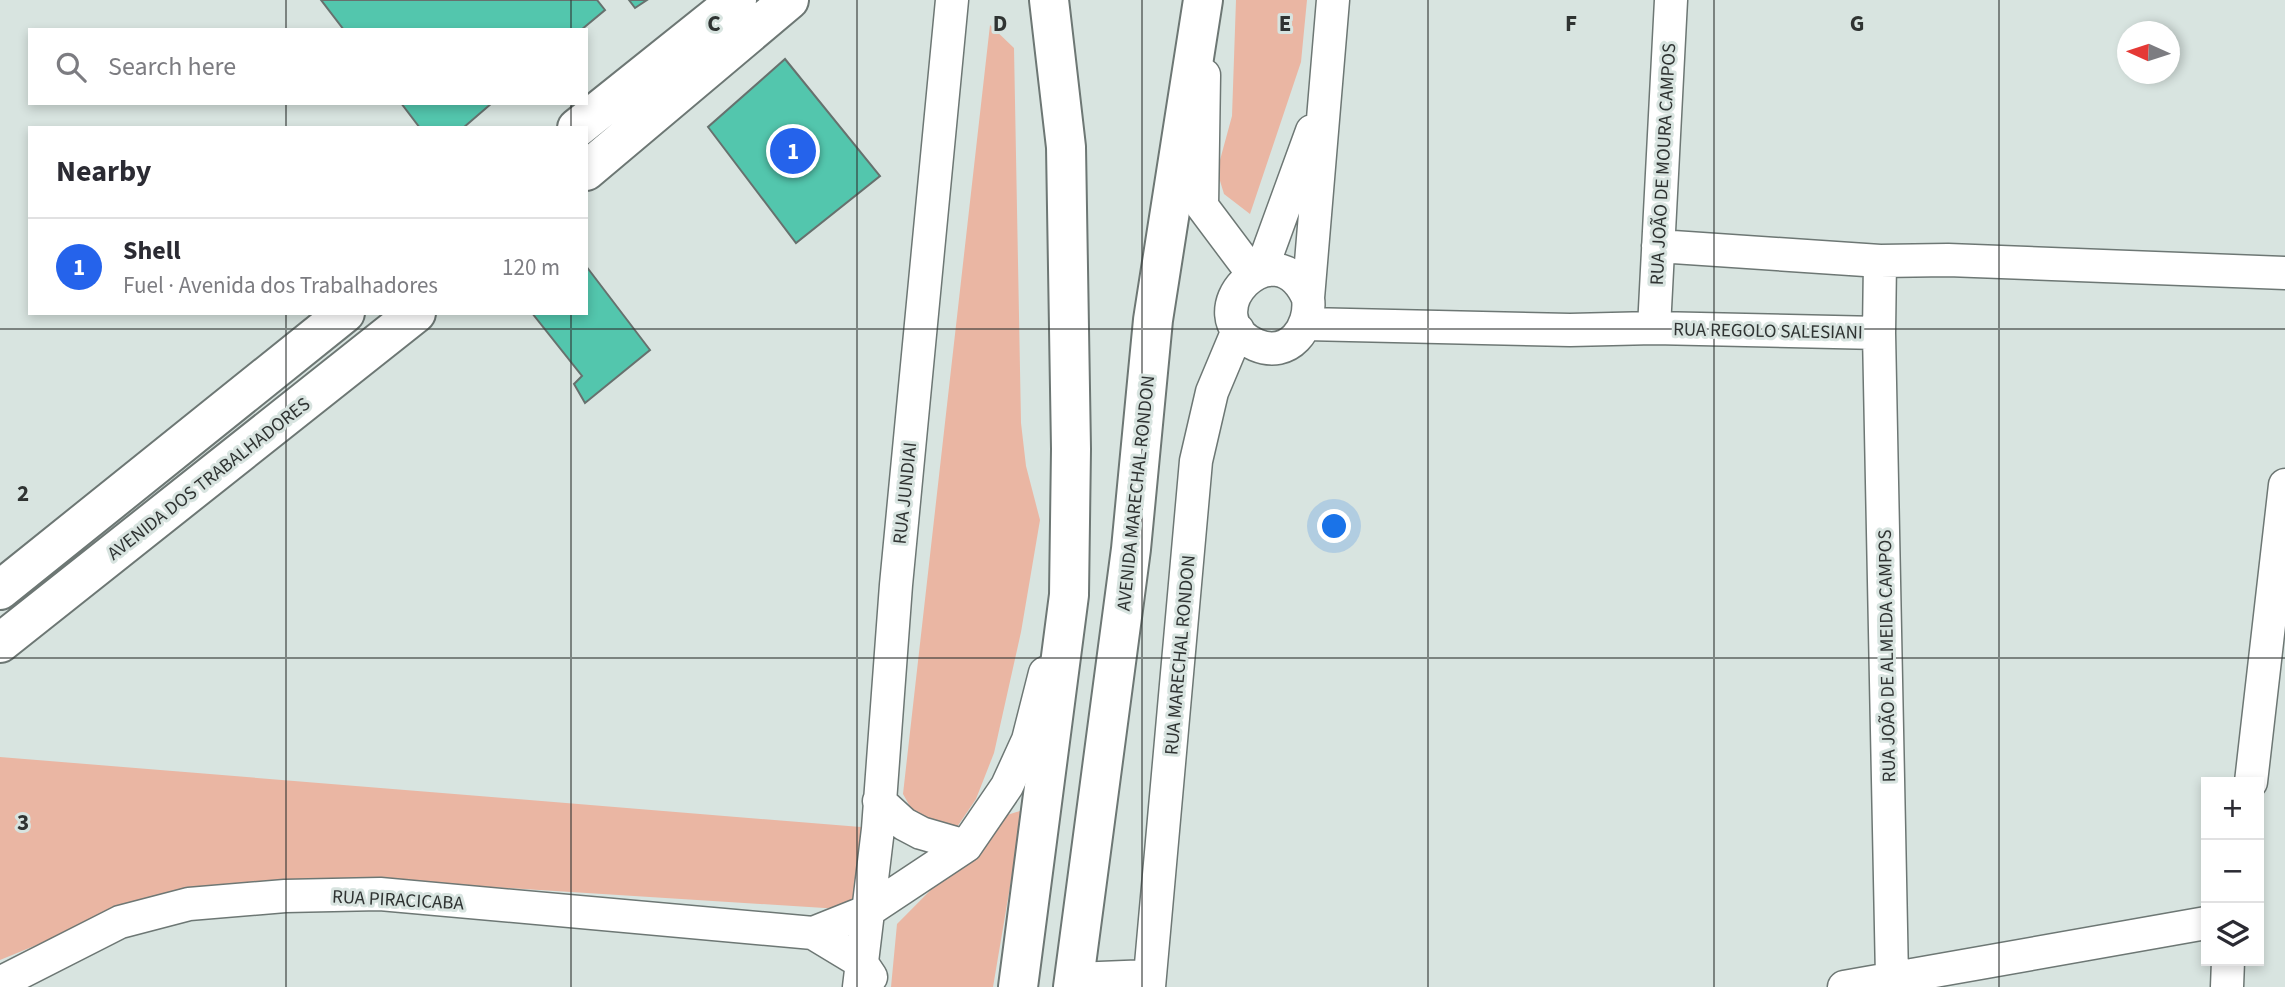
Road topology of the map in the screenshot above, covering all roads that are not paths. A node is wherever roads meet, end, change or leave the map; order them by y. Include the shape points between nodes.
1 (737, 0) edge
2 (789, 0) edge
3 (952, 0) edge
4 (1049, 0) edge
5 (1333, 0) edge
6 (1671, 0) edge
7 (1202, 10) edge
8 (1324, 100) junction
9 (580, 126) edge
10 (588, 169) edge
11 (1658, 246) junction
12 (1880, 261) junction
13 (1257, 272) junction
14 (2285, 273) edge
15 (1307, 311) junction
16 (343, 315) edge
17 (413, 315) edge
18 (1654, 328) junction
19 (1238, 330) junction
20 (1879, 333) junction
21 (2285, 485) edge
22 (0, 590) edge
23 (1069, 595) junction
24 (0, 643) edge
25 (2252, 777) edge
26 (880, 801) junction
27 (966, 846) junction
28 (868, 911) junction
29 (2201, 924) edge
30 (813, 933) junction
31 (2228, 966) edge
32 (1892, 978) junction
33 (866, 979) edge
34 (1149, 981) edge
35 (0, 983) edge
36 (1074, 983) edge
37 (1018, 987) edge
38 (1844, 987) edge
39 (2227, 987) edge

1 - 9 main road
2 - 10 main road
3 - 26 street, RUA JUNDIAI
4 - 23 main road via 1066,147
5 - 8 street
6 - 11 street, RUA JOÃO DE MOURA CAMPOS
7 - 13 street via 1202,206
7 - 36 main road, AVENIDA MARECHAL RONDON via 1153,320 1131,549
8 - 13 street
8 - 15 street
11 - 12 street
11 - 18 street, RUA JOÃO DE MOURA CAMPOS
12 - 14 street
12 - 20 street, RUA REGOLO SALESIANI
13 - 15 street via 1273,270 1295,278 1303,287
13 - 19 street via 1235,292 1232,318
15 - 18 street, RUA REGOLO SALESIANI via 1570,330
15 - 19 street via 1293,340 1274,348 1248,340
16 - 22 main road
17 - 24 main road, AVENIDA DOS TRABALHADORES
18 - 20 street, RUA REGOLO SALESIANI
19 - 34 street, RUA MARECHAL RONDON via 1212,392 1196,461
20 - 32 street, RUA JOÃO DE ALMEIDA CAMPOS
21 - 25 street
23 - 27 street via 1028,740 1007,786
23 - 37 main road
26 - 27 street via 921,833
26 - 28 street, RUA JUNDIAI
27 - 28 street, RUA PIRACICABA
28 - 30 street, RUA PIRACICABA
28 - 33 street, RUA JUNDIAI
29 - 32 street
30 - 33 street, RUA PIRACICABA
30 - 35 street, RUA PIRACICABA via 380,894 285,896 189,904 120,922
31 - 39 street
32 - 38 street
34 - 36 street

